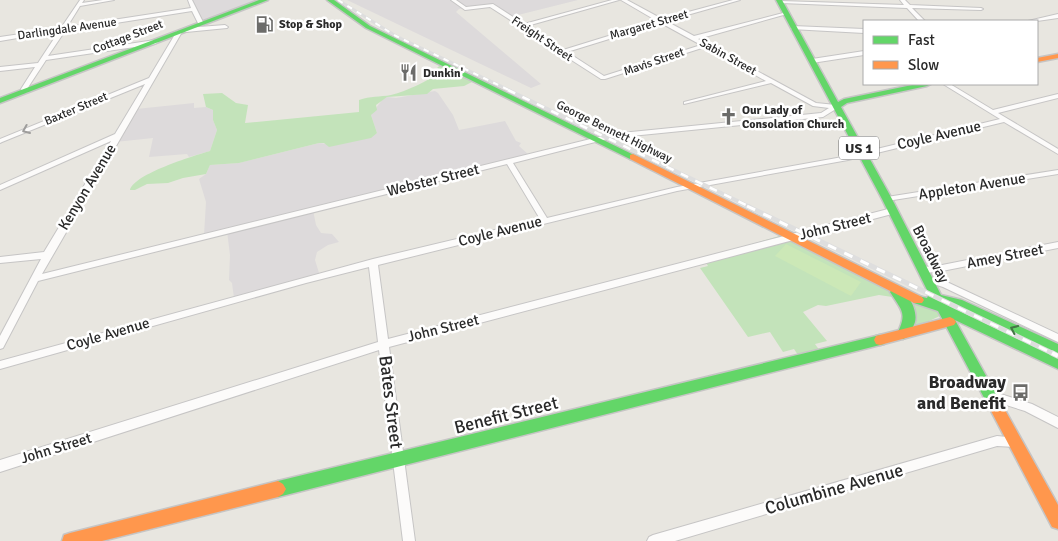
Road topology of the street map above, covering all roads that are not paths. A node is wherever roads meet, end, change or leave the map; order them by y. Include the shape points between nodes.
1 (112, 0) edge
2 (190, 0) edge
3 (330, 0) edge
4 (453, 0) edge
5 (617, 0) edge
6 (624, 0) edge
7 (738, 0) edge
8 (902, 0) edge
9 (260, 1) edge
10 (81, 2) edge
11 (782, 5) edge
12 (909, 7) junction
13 (193, 9) junction
14 (981, 9) dead end
15 (1058, 16) edge
16 (921, 20) edge
17 (1036, 20) edge
18 (661, 21) junction
19 (201, 24) junction
20 (523, 26) junction
21 (225, 27) dead end
22 (793, 28) junction
23 (64, 29) junction
24 (182, 31) junction
25 (863, 31) edge
26 (0, 38) edge
27 (694, 38) junction
28 (155, 42) junction
29 (706, 45) junction
30 (561, 52) junction
31 (863, 52) edge
32 (1058, 56) edge
33 (45, 58) junction
34 (1038, 60) edge
35 (812, 61) junction
36 (40, 65) junction
37 (0, 69) edge
38 (603, 78) joint
39 (152, 79) junction
40 (772, 81) junction
41 (922, 85) edge
42 (948, 85) edge
43 (25, 92) junction
44 (1058, 96) edge
45 (0, 101) edge
46 (686, 104) dead end
47 (836, 107) junction
48 (992, 112) junction
49 (1005, 120) junction
50 (118, 135) junction
51 (596, 139) junction
52 (0, 141) edge
53 (1058, 152) edge
54 (862, 154) junction
55 (509, 162) junction
56 (1058, 172) edge
57 (693, 186) junction
58 (0, 188) edge
59 (887, 199) junction
60 (892, 211) junction
61 (546, 220) junction
62 (794, 236) junction
63 (1058, 246) edge
64 (47, 255) junction
65 (0, 260) edge
66 (373, 262) junction
67 (925, 274) junction
68 (34, 279) junction
69 (886, 283) junction
70 (939, 303) junction
71 (950, 322) junction
72 (3, 334) edge
73 (903, 334) junction
74 (1058, 338) edge
75 (383, 344) junction
76 (0, 345) edge
77 (1058, 350) edge
78 (1058, 364) edge
79 (0, 365) edge
80 (991, 396) junction
81 (1058, 423) edge
82 (1015, 442) junction
83 (398, 460) junction
84 (0, 466) edge
85 (1058, 521) edge
86 (70, 541) edge
87 (409, 541) edge
88 (653, 541) edge

1 - 10 street
2 - 13 street
3 - 51 main road, George Bennett Highway via 382,34
4 - 20 street, Freight Street via 465,9 491,5
5 - 20 street
6 - 18 street, Sabin Street
7 - 18 street, Margaret Street
8 - 12 street
9 - 19 main road, Cottage Street
10 - 23 street
11 - 12 street
11 - 22 main road, Broadway / US 1
11 - 27 street
12 - 14 street
12 - 16 street
13 - 19 street
13 - 23 street, Darlingdale Avenue
15 - 17 street
18 - 27 street, Sabin Street
18 - 30 street, Margaret Street
19 - 24 main road, Cottage Street
20 - 30 street, Freight Street
21 - 24 street
22 - 25 street
22 - 35 main road, Broadway / US 1
23 - 26 street, Darlingdale Avenue
23 - 33 street
24 - 28 main road, Cottage Street
24 - 39 street, Kenyon Avenue
27 - 29 street, Sabin Street
28 - 33 street
28 - 43 main road, Cottage Street
29 - 38 street, Mavis Street
29 - 40 street, Sabin Street
30 - 38 street, Freight Street
31 - 35 street
32 - 34 main road
33 - 36 street
35 - 47 main road, Broadway / US 1
36 - 37 street
36 - 43 street
39 - 50 street, Kenyon Avenue
39 -> 52 street, Baxter Street
40 - 46 street
40 - 47 street, Sabin Street via 815,105
41 - 47 main road via 844,102
42 - 48 street
43 - 45 main road, Cottage Street
44 - 48 street
47 - 51 street, Webster Street via 824,115
47 - 54 main road, Broadway / US 1
48 - 49 street
49 - 53 street
49 - 54 street, Coyle Avenue
50 - 58 street
50 - 64 street, Kenyon Avenue
51 - 55 street, Webster Street
51 - 57 main road, George Bennett Highway
54 - 57 street, Coyle Avenue
54 - 59 main road, Broadway / US 1
55 - 61 street
55 - 68 street, Webster Street
56 - 59 street, Appleton Avenue
57 - 61 street, Coyle Avenue
57 - 62 main road, George Bennett Highway
59 - 60 main road, Broadway / US 1
60 - 62 street, John Street
60 - 67 main road, Broadway / US 1
61 - 66 street, Coyle Avenue
62 - 69 main road, George Bennett Highway
62 - 75 street, John Street
63 - 67 street, Amey Street
64 - 65 street
64 - 68 street, Kenyon Avenue
66 - 75 street, Bates Street
66 - 79 street, Coyle Avenue
67 - 70 main road, Broadway / US 1
67 - 74 street
68 - 72 street, Kenyon Avenue
69 - 70 main road, George Bennett Highway
69 - 73 main road via 907,304 911,313 910,325
70 - 71 main road, Broadway / US 1
77 -> 70 main road, George Bennett Highway via 958,303
70 - 78 main road, George Bennett Highway
71 - 73 main road, Benefit Street
71 - 80 main road, Broadway / US 1
72 - 76 street, Kenyon Avenue
73 - 83 main road, Benefit Street
75 - 83 street, Bates Street
75 - 84 street, John Street
80 - 81 street via 1028,407
80 - 82 main road, Broadway / US 1
82 - 85 main road, Broadway / US 1
82 - 88 street, Columbine Avenue via 997,441
83 - 86 main road, Benefit Street
83 - 87 street, Bates Street

